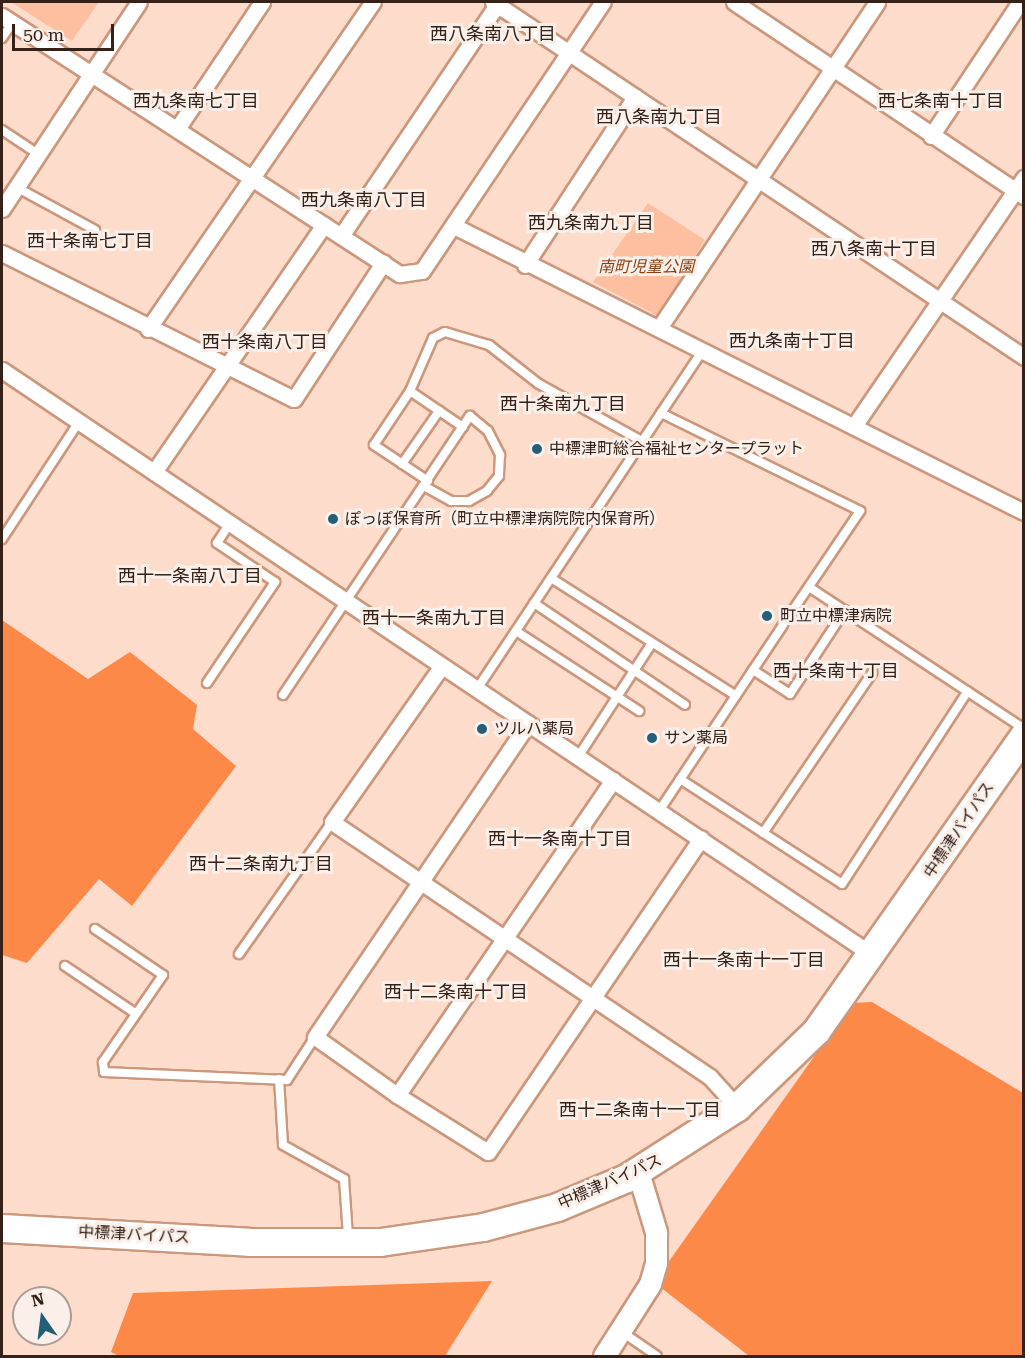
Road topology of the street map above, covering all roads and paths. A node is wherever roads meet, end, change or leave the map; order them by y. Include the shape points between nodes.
1 (139, 2) edge
2 (262, 2) edge
3 (373, 2) edge
4 (496, 2) edge
5 (603, 2) edge
6 (877, 2) edge
7 (1020, 2) edge
8 (739, 3) edge
9 (7, 19) edge
10 (2, 38) edge
11 (567, 52) junction
12 (833, 68) junction
13 (91, 74) junction
14 (635, 97) junction
15 (177, 129) junction
16 (2, 130) edge
17 (931, 136) junction
18 (38, 154) junction
19 (252, 177) junction
20 (756, 178) junction
21 (16, 187) junction
22 (1021, 188) edge
23 (2, 209) edge
24 (324, 225) junction
25 (454, 226) junction
26 (95, 230) dead end
27 (341, 236) junction
28 (2, 253) edge
29 (383, 263) junction
30 (525, 265) junction
31 (940, 302) junction
32 (659, 328) junction
33 (148, 329) junction
34 (703, 350) junction
35 (1023, 357) edge
36 (228, 368) junction
37 (2, 370) edge
38 (410, 392) junction
39 (439, 411) junction
40 (661, 414) junction
41 (79, 422) junction
42 (854, 426) junction
43 (463, 427) junction
44 (642, 441) junction
45 (402, 464) junction
46 (154, 472) junction
47 (426, 484) junction
48 (1023, 512) edge
49 (230, 523) junction
50 (2, 539) edge
51 (550, 578) junction
52 (809, 586) junction
53 (348, 602) junction
54 (534, 603) junction
55 (845, 610) junction
56 (791, 613) dead end
57 (783, 626) dead end
58 (516, 631) junction
59 (652, 643) junction
60 (441, 667) junction
61 (753, 670) junction
62 (634, 671) junction
63 (872, 673) dead end
64 (207, 683) dead end
65 (476, 690) junction
66 (968, 692) junction
67 (283, 695) dead end
68 (736, 696) junction
69 (617, 697) junction
70 (685, 705) dead end
71 (639, 711) dead end
72 (528, 723) junction
73 (1023, 729) edge
74 (1023, 735) edge
75 (578, 757) junction
76 (613, 780) junction
77 (680, 780) junction
78 (659, 811) junction
79 (332, 822) junction
80 (763, 833) junction
81 (701, 839) junction
82 (422, 884) junction
83 (95, 929) dead end
84 (504, 939) junction
85 (239, 954) dead end
86 (874, 956) junction
87 (65, 966) dead end
88 (591, 998) junction
89 (135, 1013) junction
90 (315, 1037) junction
91 (279, 1080) junction
92 (397, 1095) junction
93 (737, 1107) junction
94 (638, 1172) junction
95 (2, 1228) edge
96 (349, 1244) junction
97 (620, 1332) junction
98 (604, 1356) edge
99 (657, 1356) edge

1 - 13 street
2 - 15 street
3 - 19 street
4 - 11 street
4 - 27 street
5 - 11 street
6 - 12 street
7 - 17 street
8 - 12 street
9 - 10 lane
9 - 13 street
11 - 14 street
11 - 25 street
12 - 17 street
12 - 20 street
13 - 15 street
13 - 18 street
14 - 20 street
14 - 30 street
15 - 19 street
16 - 18 lane
17 - 22 street
18 - 21 street
19 - 24 street
19 - 33 street
20 - 31 street
20 - 32 street
21 - 23 street
21 - 26 lane
22 - 31 street
24 - 27 street
24 - 36 street
25 - 29 street via 422,271 400,274
25 - 30 street
27 - 29 street
28 - 33 street
29 - 36 street via 294,399
30 - 32 street
31 - 35 street
31 - 42 street
32 - 34 street
33 - 36 street
34 - 40 lane
34 - 42 street
36 - 46 street
37 - 41 street
38 - 39 lane
38 - 44 lane via 433,338 445,332 489,345 539,384
38 - 45 lane via 374,445
39 - 43 lane
39 - 45 lane
40 - 44 lane
40 - 52 lane via 860,511
41 - 46 street
41 - 50 lane
42 - 48 street
43 - 47 lane
43 - 47 lane via 470,416 488,431 500,455 499,476 470,501 452,501
44 - 51 lane
45 - 47 lane
46 - 49 street
47 - 53 lane
49 - 53 street
49 - 64 lane via 217,543 275,582
51 - 54 lane
51 - 59 lane
52 - 55 lane
52 - 56 lane
53 - 60 street
53 - 67 lane
54 - 58 lane
54 - 62 lane
55 - 61 lane via 790,694
55 - 66 lane
57 - 61 lane
58 - 65 lane
58 - 69 lane
59 - 62 lane
59 - 68 lane
60 - 65 street
60 - 79 street
61 - 68 lane
62 - 69 lane
62 - 70 lane
63 - 80 lane
65 - 72 street
66 - 73 lane
66 - 80 lane via 842,884
68 - 77 lane
69 - 71 lane
69 - 75 lane
72 - 75 street
72 - 82 street
74 - 86 highway, 中標津バイパス
75 - 76 street
76 - 78 street
76 - 84 street
77 - 78 lane
77 - 80 lane
78 - 81 street
79 - 82 street
79 - 85 lane
81 - 86 street
81 - 88 street
82 - 84 street
82 - 90 street
83 - 89 lane via 163,975
84 - 88 street
84 - 92 street
86 - 93 highway, 中標津バイパス via 816,1031
87 - 89 lane
88 - 92 street via 488,1152
88 - 93 street via 710,1077
89 - 91 lane via 103,1062 104,1072
90 - 91 lane via 287,1080
90 - 92 street
91 - 96 lane via 283,1145 344,1179
93 - 94 highway, 中標津バイパス
94 - 96 highway, 中標津バイパス via 557,1207 483,1227 434,1238
94 - 97 street via 654,1223 656,1263
95 - 96 highway, 中標津バイパス
97 - 98 street
97 - 99 lane

